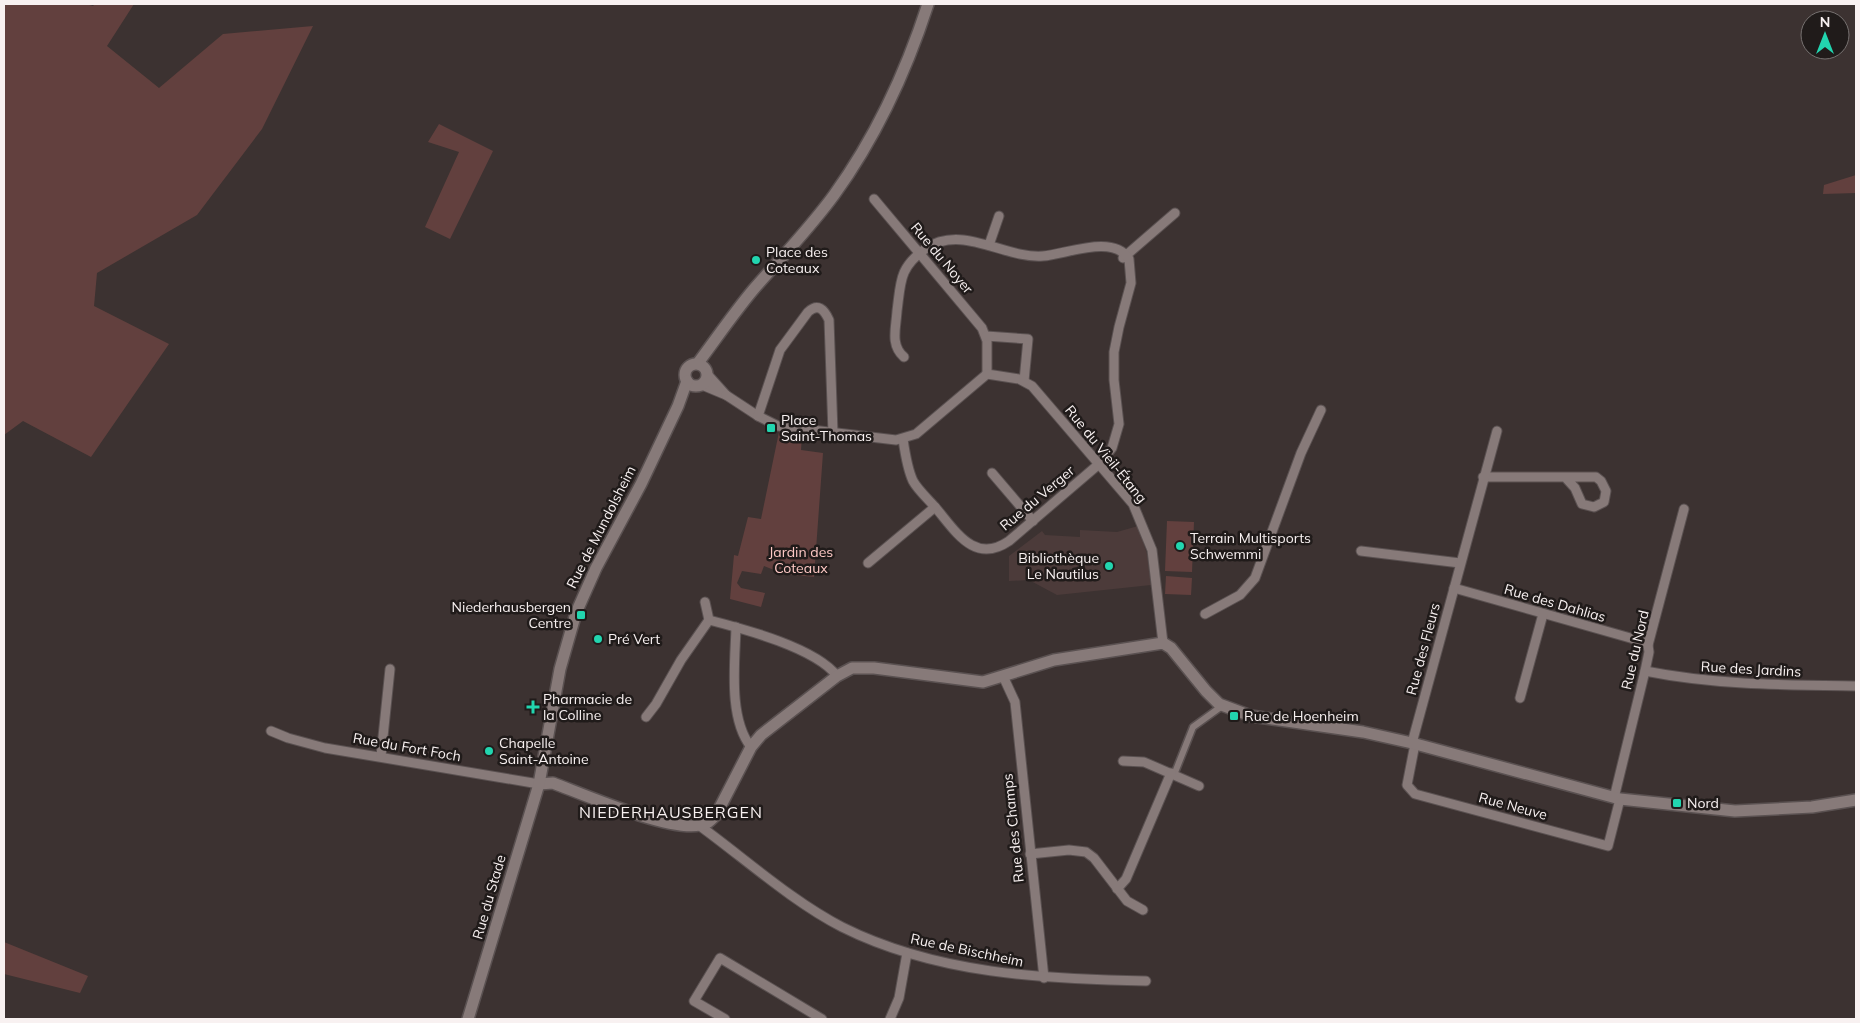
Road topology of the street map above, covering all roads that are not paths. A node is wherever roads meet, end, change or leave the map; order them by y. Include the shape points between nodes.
1 (928, 4) edge
2 (874, 199) dead end
3 (1174, 213) dead end
4 (999, 216) dead end
5 (989, 245) junction
6 (920, 253) junction
7 (1125, 256) junction
8 (986, 336) junction
9 (904, 357) dead end
10 (987, 374) junction
11 (699, 376) junction
12 (1024, 381) junction
13 (1321, 410) dead end
14 (758, 416) junction
15 (1497, 431) dead end
16 (833, 433) junction
17 (903, 440) junction
18 (1099, 464) junction
19 (992, 473) dead end
20 (1483, 477) junction
21 (1565, 477) junction
22 (935, 507) junction
23 (1684, 509) dead end
24 (1033, 520) junction
25 (1361, 551) dead end
26 (1460, 562) junction
27 (868, 563) dead end
28 (1454, 588) junction
29 (705, 602) dead end
30 (1204, 614) dead end
31 (1543, 614) junction
32 (709, 620) junction
33 (736, 627) junction
34 (1163, 643) junction
35 (1648, 645) junction
36 (390, 669) dead end
37 (1645, 671) junction
38 (837, 676) junction
39 (1003, 676) junction
40 (1856, 686) edge
41 (1520, 698) dead end
42 (1222, 706) junction
43 (646, 717) dead end
44 (271, 731) dead end
45 (1414, 744) junction
46 (751, 748) junction
47 (381, 756) junction
48 (1123, 761) dead end
49 (1172, 774) junction
50 (539, 784) junction
51 (1199, 786) dead end
52 (1617, 799) junction
53 (1856, 800) edge
54 (700, 826) junction
55 (1030, 854) junction
56 (1117, 889) junction
57 (1143, 910) dead end
58 (906, 953) junction
59 (1044, 978) junction
60 (1146, 981) dead end
61 (468, 1019) edge
62 (725, 1019) edge
63 (822, 1019) edge
64 (890, 1019) edge

1 - 11 street, Rue de Mundolsheim via 889,102 850,171 825,207 751,293 720,336
2 - 6 street, Rue du Noyer
3 - 7 street
4 - 5 street
5 - 6 street via 948,240
5 - 7 street via 1012,253 1038,256 1097,246 1112,247
6 - 8 street, Rue du Noyer
6 - 9 street via 906,266 900,280 894,340
7 - 18 street, Rue du Verger via 1131,269 1130,289 1114,352 1118,428 1112,448
8 - 10 street
8 - 12 street via 1028,339
10 - 12 street
10 - 17 street via 916,434
11 - 14 street
11 - 50 street, Rue de Mundolsheim via 678,406 576,613 560,670
12 - 18 street, Rue du Vieil-Étang via 1032,386
13 - 30 street via 1290,480 1254,578 1240,595
14 - 16 street via 778,426
14 - 16 street via 786,339 813,308 823,309 829,320 831,342
15 - 20 street, Rue des Fleurs
16 - 17 street
17 - 22 street, Rue du Verger via 913,480
18 - 24 street, Rue du Verger
18 - 34 street, Rue du Vieil-Étang via 1133,504 1146,533 1155,563
19 - 24 street
20 - 21 street
20 - 26 street, Rue des Fleurs
21 - 21 street via 1575,488 1582,504 1594,507 1604,502 1606,491 1602,480 1591,476
22 - 24 street, Rue du Verger via 958,536 977,547 1003,545
22 - 27 street
23 - 35 street, Rue du Nord
25 - 26 street
26 - 28 street, Rue des Fleurs
28 - 31 street, Rue des Dahlias
28 - 45 street, Rue des Fleurs
29 - 32 street
31 - 35 street, Rue des Dahlias
31 - 41 street
32 - 33 street
32 - 43 street via 680,660
33 - 38 street via 759,633 825,663
33 - 46 street via 737,714 742,735
34 - 39 street via 1054,660
34 - 42 street via 1172,648
35 - 37 street, Rue du Nord
36 - 47 street
37 - 40 street, Rue des Jardins via 1694,680
37 - 52 street, Rue du Nord
38 - 39 street via 865,667 971,682
38 - 46 street via 766,730
39 - 55 street, Rue des Champs via 1015,702
42 - 45 street via 1251,716 1363,732
42 - 49 street via 1193,727
44 - 47 street, Rue du Fort Foch via 325,748
45 - 52 street
45 - 52 street, Rue Neuve via 1407,785 1415,794 1608,846
46 - 54 street via 716,815
47 - 50 street, Rue du Fort Foch
48 - 49 street via 1144,762
49 - 51 street
49 - 56 street via 1126,879
50 - 54 street via 553,783 673,825
50 - 61 street, Rue du Stade
52 - 53 street via 1735,810
54 - 58 street, Rue de Bischheim via 840,926
55 - 56 street via 1069,850 1086,852
55 - 59 street, Rue des Champs
56 - 57 street via 1127,901
58 - 59 street, Rue de Bischheim via 1004,974
58 - 64 street via 899,998
59 - 60 street, Rue de Bischheim
62 - 63 street via 694,1001 720,958

